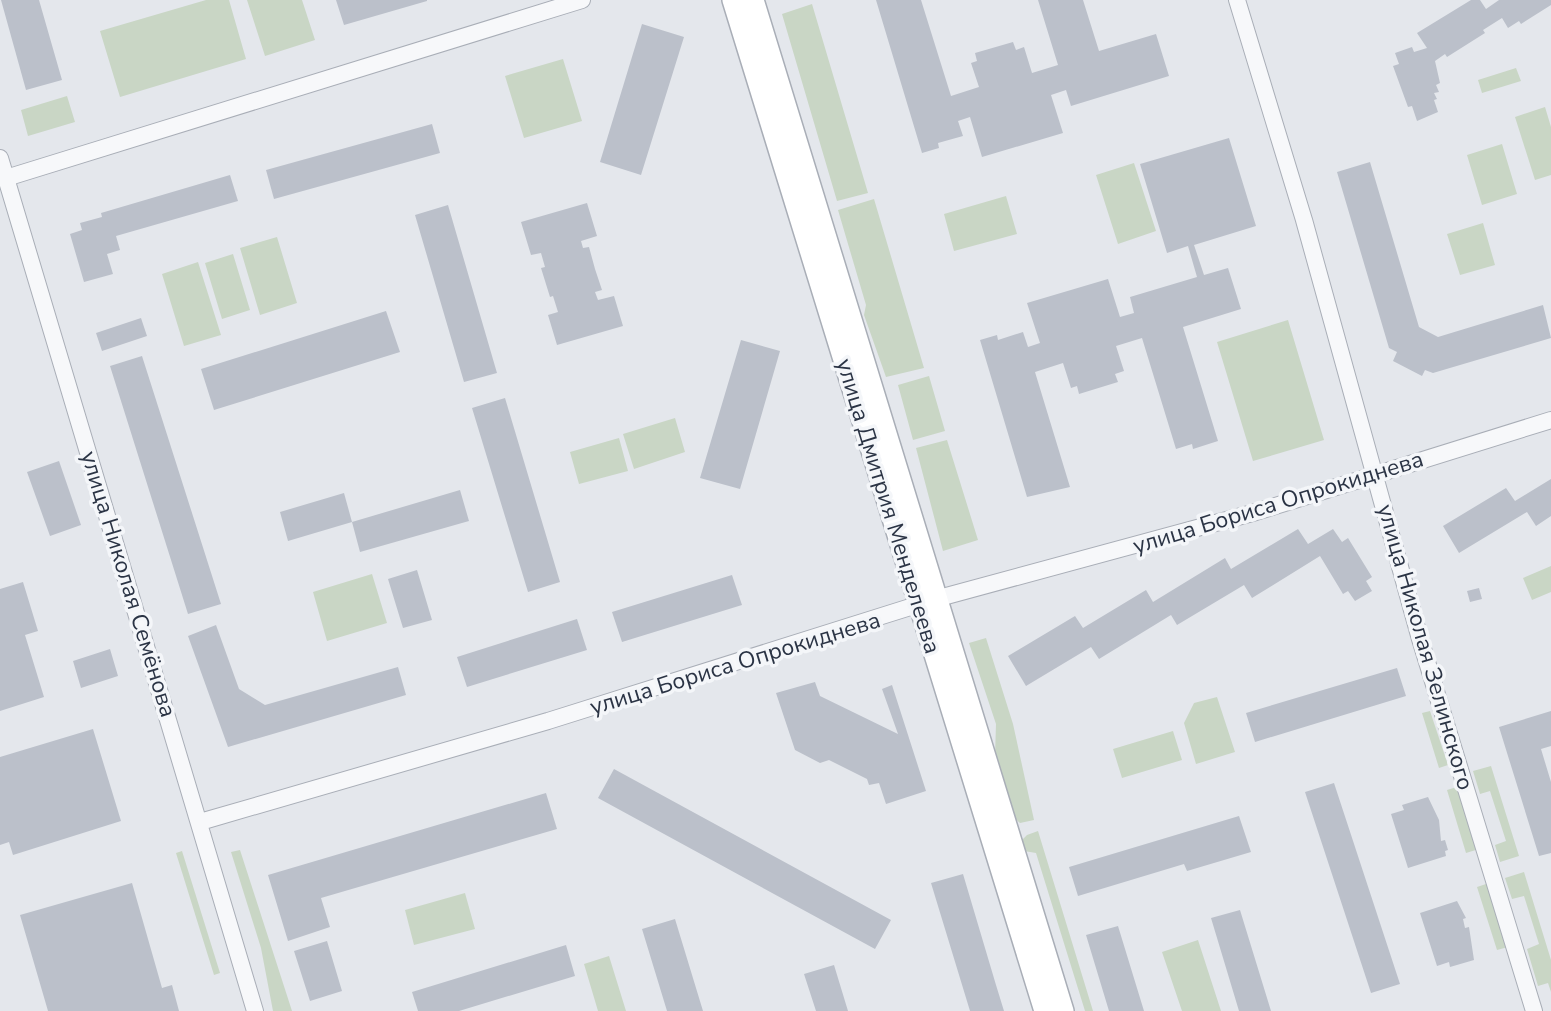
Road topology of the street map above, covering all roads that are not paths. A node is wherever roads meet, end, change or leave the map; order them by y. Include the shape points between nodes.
1 (582, 0) edge
2 (733, 0) edge
3 (753, 0) edge
4 (1237, 0) edge
5 (0, 158) edge
6 (6, 178) junction
7 (1551, 420) edge
8 (1375, 473) junction
9 (939, 598) junction
10 (918, 606) junction
11 (200, 822) junction
12 (256, 1011) edge
13 (1045, 1011) edge
14 (1063, 1011) edge
15 (1534, 1011) edge

1 - 6 street
2 - 10 street, улица Дмитрия Менделеева
3 - 9 street, улица Дмитрия Менделеева
4 - 8 street, улица Николая Зелинского
5 - 6 street, улица Николая Семёнова
6 - 11 street, улица Николая Семёнова
7 - 8 street, улица Бориса Опрокиднева
8 - 9 street, улица Бориса Опрокиднева via 1256,512
8 - 15 street, улица Николая Зелинского via 1420,639
9 - 10 street, улица Бориса Опрокиднева
9 - 14 street, улица Дмитрия Менделеева
10 - 11 street, улица Бориса Опрокиднева via 548,721
10 - 13 street, улица Дмитрия Менделеева
11 - 12 street, улица Николая Семёнова

